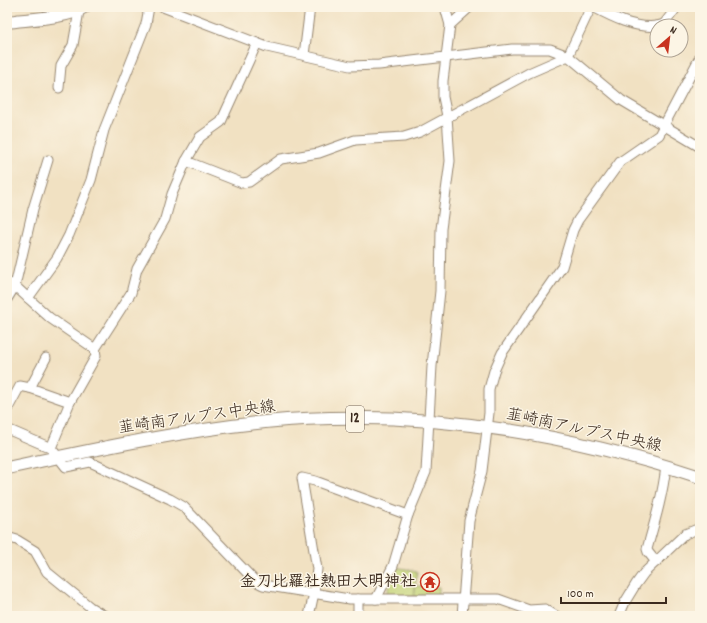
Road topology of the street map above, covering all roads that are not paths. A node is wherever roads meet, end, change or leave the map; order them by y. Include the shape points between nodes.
1 (149, 7) edge
2 (163, 7) edge
3 (310, 7) edge
4 (470, 7) edge
5 (592, 7) edge
6 (677, 7) edge
7 (81, 9) edge
8 (446, 11) dead end
9 (669, 18) edge
10 (7, 22) edge
11 (450, 25) junction
12 (649, 26) edge
13 (257, 43) junction
14 (304, 55) junction
15 (568, 56) junction
16 (445, 57) junction
17 (700, 57) edge
18 (59, 88) dead end
19 (447, 116) junction
20 (664, 126) junction
21 (700, 147) edge
22 (48, 160) dead end
23 (186, 161) junction
24 (11, 284) edge
25 (7, 298) edge
26 (28, 298) junction
27 (95, 349) junction
28 (46, 358) dead end
29 (30, 388) junction
30 (70, 402) junction
31 (7, 410) edge
32 (428, 421) junction
33 (487, 427) junction
34 (7, 429) edge
35 (54, 453) junction
36 (666, 466) junction
37 (7, 468) edge
38 (700, 477) edge
39 (408, 515) junction
40 (700, 528) edge
41 (7, 537) edge
42 (656, 562) junction
43 (314, 593) junction
44 (358, 599) junction
45 (376, 599) junction
46 (462, 600) junction
47 (105, 616) edge
48 (309, 616) edge
49 (358, 616) edge
50 (462, 616) edge
51 (556, 616) edge
52 (619, 616) edge

1 - 26 street via 146,24 104,130 92,180 57,258
2 - 13 street
3 - 14 street
4 - 11 street
5 - 12 street via 617,19
5 - 15 street
6 - 9 street
7 - 10 main road via 54,16
7 - 18 street via 73,45 61,66
8 - 11 street
11 - 16 street
13 - 14 street
13 - 23 street via 221,122 200,137
14 - 16 street via 350,66
15 - 16 street via 550,49 512,49
15 - 19 street via 529,73
15 - 20 street via 621,100
16 - 19 street via 443,97
17 - 20 street
19 - 23 street via 404,138 355,140 319,153 281,158 249,182 242,182
19 - 32 street via 450,161 441,229 440,291
20 - 21 street
20 - 33 street via 652,140 620,162 572,230 562,267 502,353 494,371 489,389
22 - 24 street
23 - 27 street via 165,219 137,269 131,293
24 - 25 street
24 - 26 street
26 - 27 street via 50,318
27 - 30 street via 96,356
28 - 29 street
29 - 30 street
29 - 31 street via 20,386
30 - 35 street
32 - 33 main road, 韮崎南アルプス中央線 / 12
32 - 35 main road, 韮崎南アルプス中央線 / 12 via 311,419 266,422
32 - 39 street via 426,472
33 - 36 main road, 韮崎南アルプス中央線 / 12 via 614,451
33 - 46 street via 482,470 469,521
34 - 35 street
35 - 37 main road, 韮崎南アルプス中央線 / 12
35 - 43 street via 66,467 90,462 184,507 255,581 263,585
36 - 38 main road, 韮崎南アルプス中央線 / 12
36 - 42 street via 657,515 647,549
39 - 43 street via 302,478 317,569
39 - 45 street via 393,566
40 - 42 street via 684,534
41 - 47 street via 35,551 47,572
42 - 52 street via 636,584
43 - 44 street
43 - 48 street
44 - 45 street
44 - 49 street
45 - 46 street
46 - 50 street
46 - 51 street via 498,599 529,610 545,609

